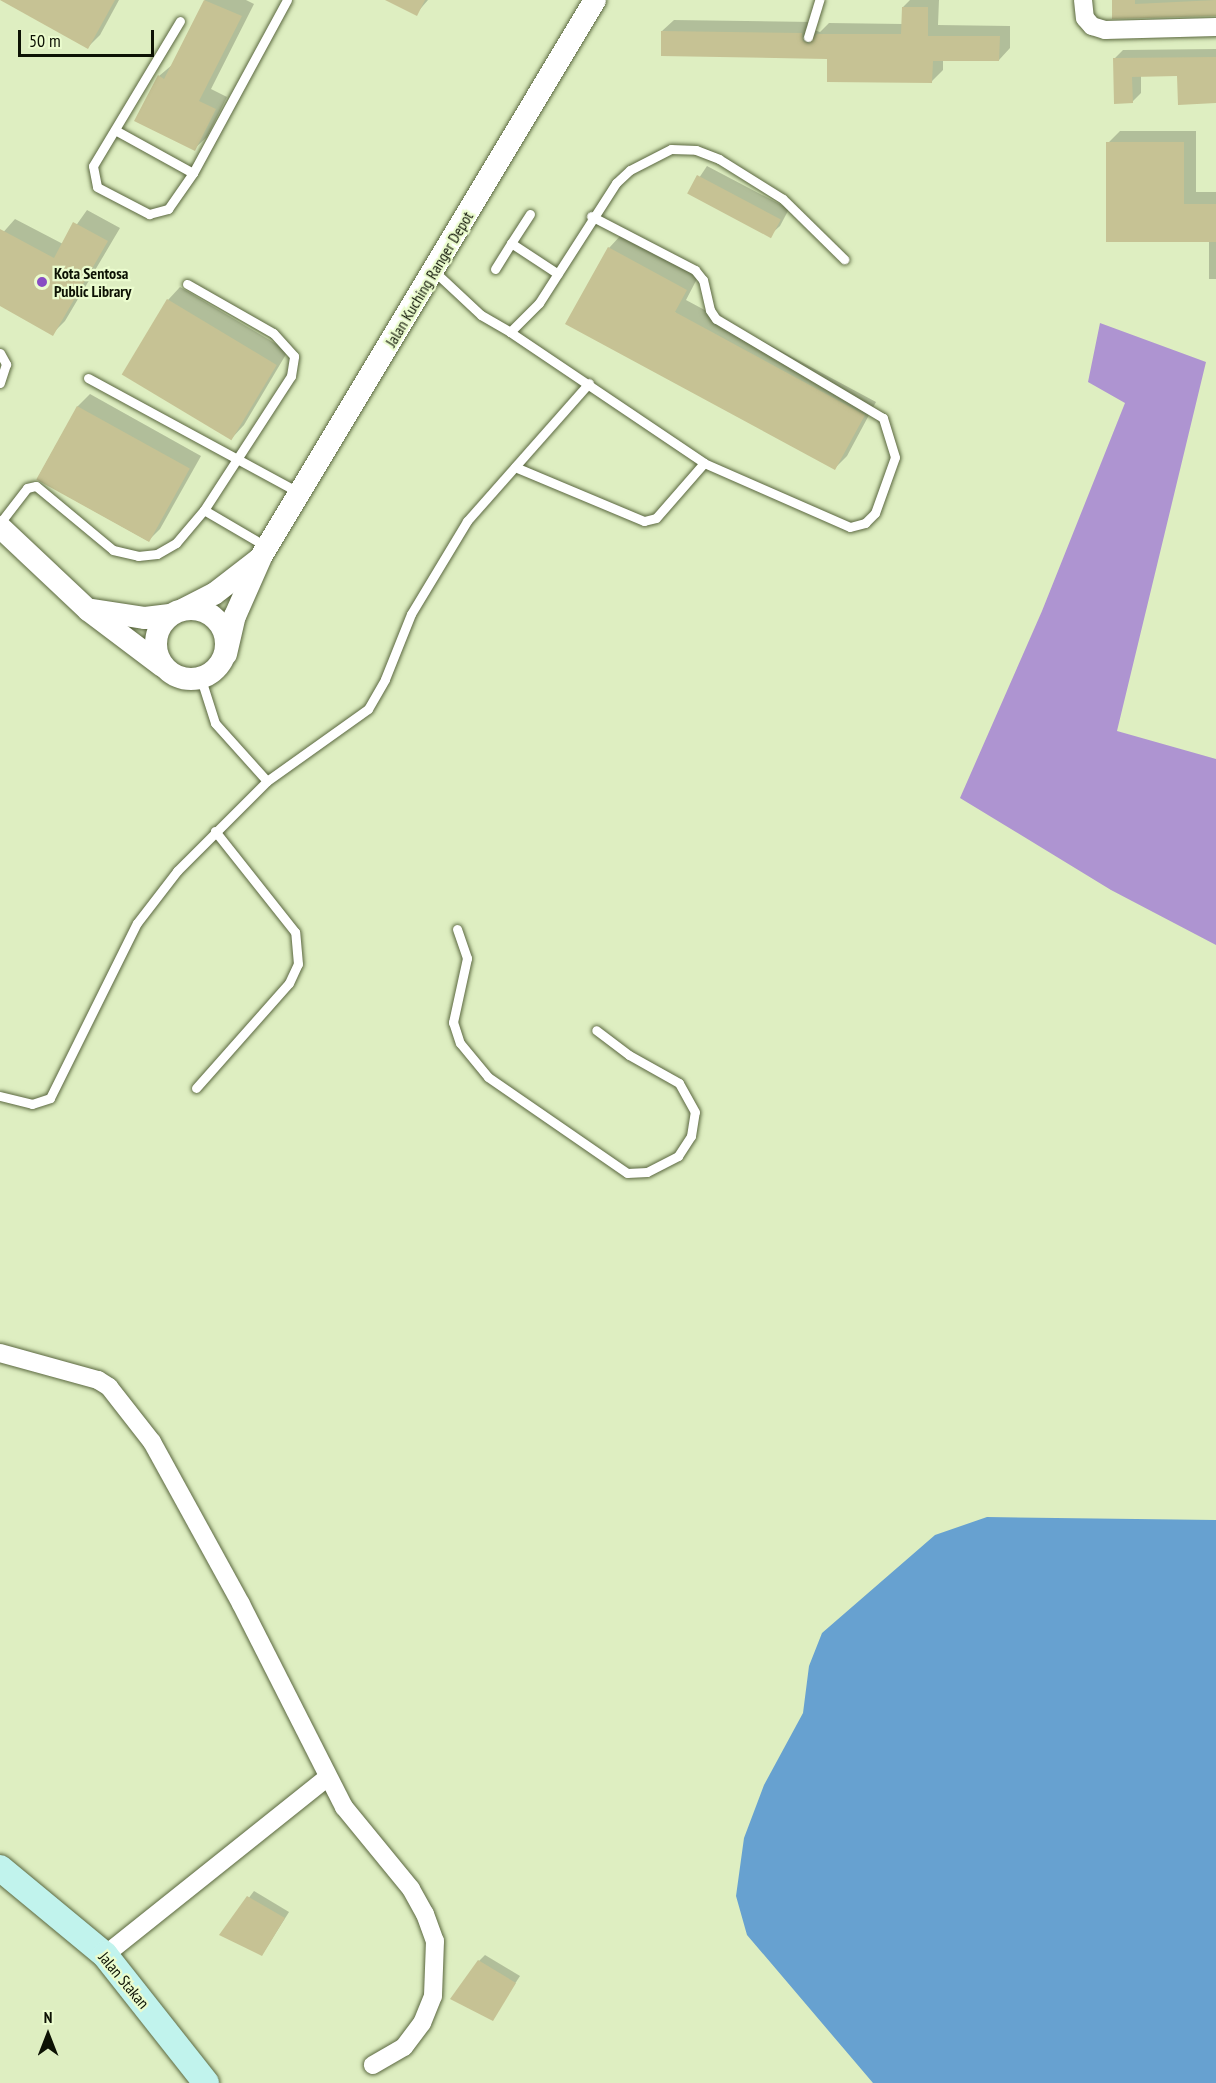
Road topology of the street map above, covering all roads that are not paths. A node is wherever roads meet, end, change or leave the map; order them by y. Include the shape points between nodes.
1 (287, 0) edge
2 (595, 0) edge
3 (819, 0) edge
4 (1083, 0) edge
5 (180, 21) dead end
6 (1216, 27) edge
7 (808, 37) dead end
8 (115, 130) junction
9 (193, 173) junction
10 (530, 214) dead end
11 (591, 216) junction
12 (510, 243) junction
13 (844, 260) dead end
14 (495, 268) dead end
15 (435, 272) junction
16 (558, 274) junction
17 (186, 284) dead end
18 (510, 333) junction
19 (0, 353) edge
20 (88, 378) dead end
21 (0, 383) edge
22 (589, 383) junction
23 (236, 461) junction
24 (704, 463) junction
25 (515, 467) junction
26 (300, 494) junction
27 (204, 510) junction
28 (0, 523) edge
29 (0, 528) edge
30 (265, 553) junction
31 (88, 610) junction
32 (177, 612) junction
33 (226, 654) junction
34 (162, 666) junction
35 (201, 679) junction
36 (267, 782) junction
37 (216, 831) junction
38 (457, 929) dead end
39 (596, 1030) dead end
40 (196, 1088) dead end
41 (0, 1096) edge
42 (0, 1353) edge
43 (327, 1778) junction
44 (0, 1868) edge
45 (105, 1955) junction
46 (373, 2065) dead end
47 (206, 2083) edge

1 - 9 lane
2 - 15 street, Jalan Kuching Ranger Depot
3 - 7 lane
4 - 6 street via 1085,18 1092,26 1105,30
5 - 8 lane
8 - 9 lane
8 - 9 lane via 93,166 97,187 149,214 159,214 168,209
10 - 12 lane
11 - 13 lane via 630,170 671,149 696,150 720,159 783,199
11 - 16 lane
11 - 24 lane via 695,270 703,280 716,319 874,410 883,418 895,457 875,513 865,523 850,527
12 - 14 lane
12 - 16 lane
15 - 18 lane via 481,315
15 - 26 street, Jalan Kuching Ranger Depot
16 - 18 lane via 525,321
17 - 23 lane via 273,333 294,356 291,376
18 - 22 lane
19 - 21 lane via 6,364
20 - 23 lane
22 - 24 lane
22 - 25 lane
23 - 26 lane
23 - 27 lane
24 - 25 lane via 656,518 644,521
25 - 36 lane via 462,530 411,614 385,679 368,709
26 - 30 street, Jalan Kuching Ranger Depot
27 - 28 lane via 176,543 157,554 138,556 113,550 36,486 27,488
27 - 30 lane
29 - 31 street
30 - 32 street via 214,594
30 - 33 street via 235,616
31 - 32 street via 145,618
31 - 34 street
32 - 33 street via 202,610 215,617 224,630
32 - 34 street via 157,633 155,646
33 - 35 street via 214,672
34 - 35 street via 182,679
35 - 36 lane via 215,723
36 - 37 lane
37 - 40 lane via 294,932 298,964 289,983
37 - 41 lane via 137,923 50,1098 32,1104
38 - 39 lane via 466,958 453,1022 460,1043 488,1077 627,1173 647,1172 678,1156 691,1136 695,1112 679,1083 629,1056
42 - 43 street via 98,1380 145,1433 241,1604
43 - 45 street
43 - 46 street via 363,1834 411,1889 435,1941 433,1996 422,2023 404,2047
44 - 45 main road, Jalan Stakan
45 - 47 main road, Jalan Stakan

